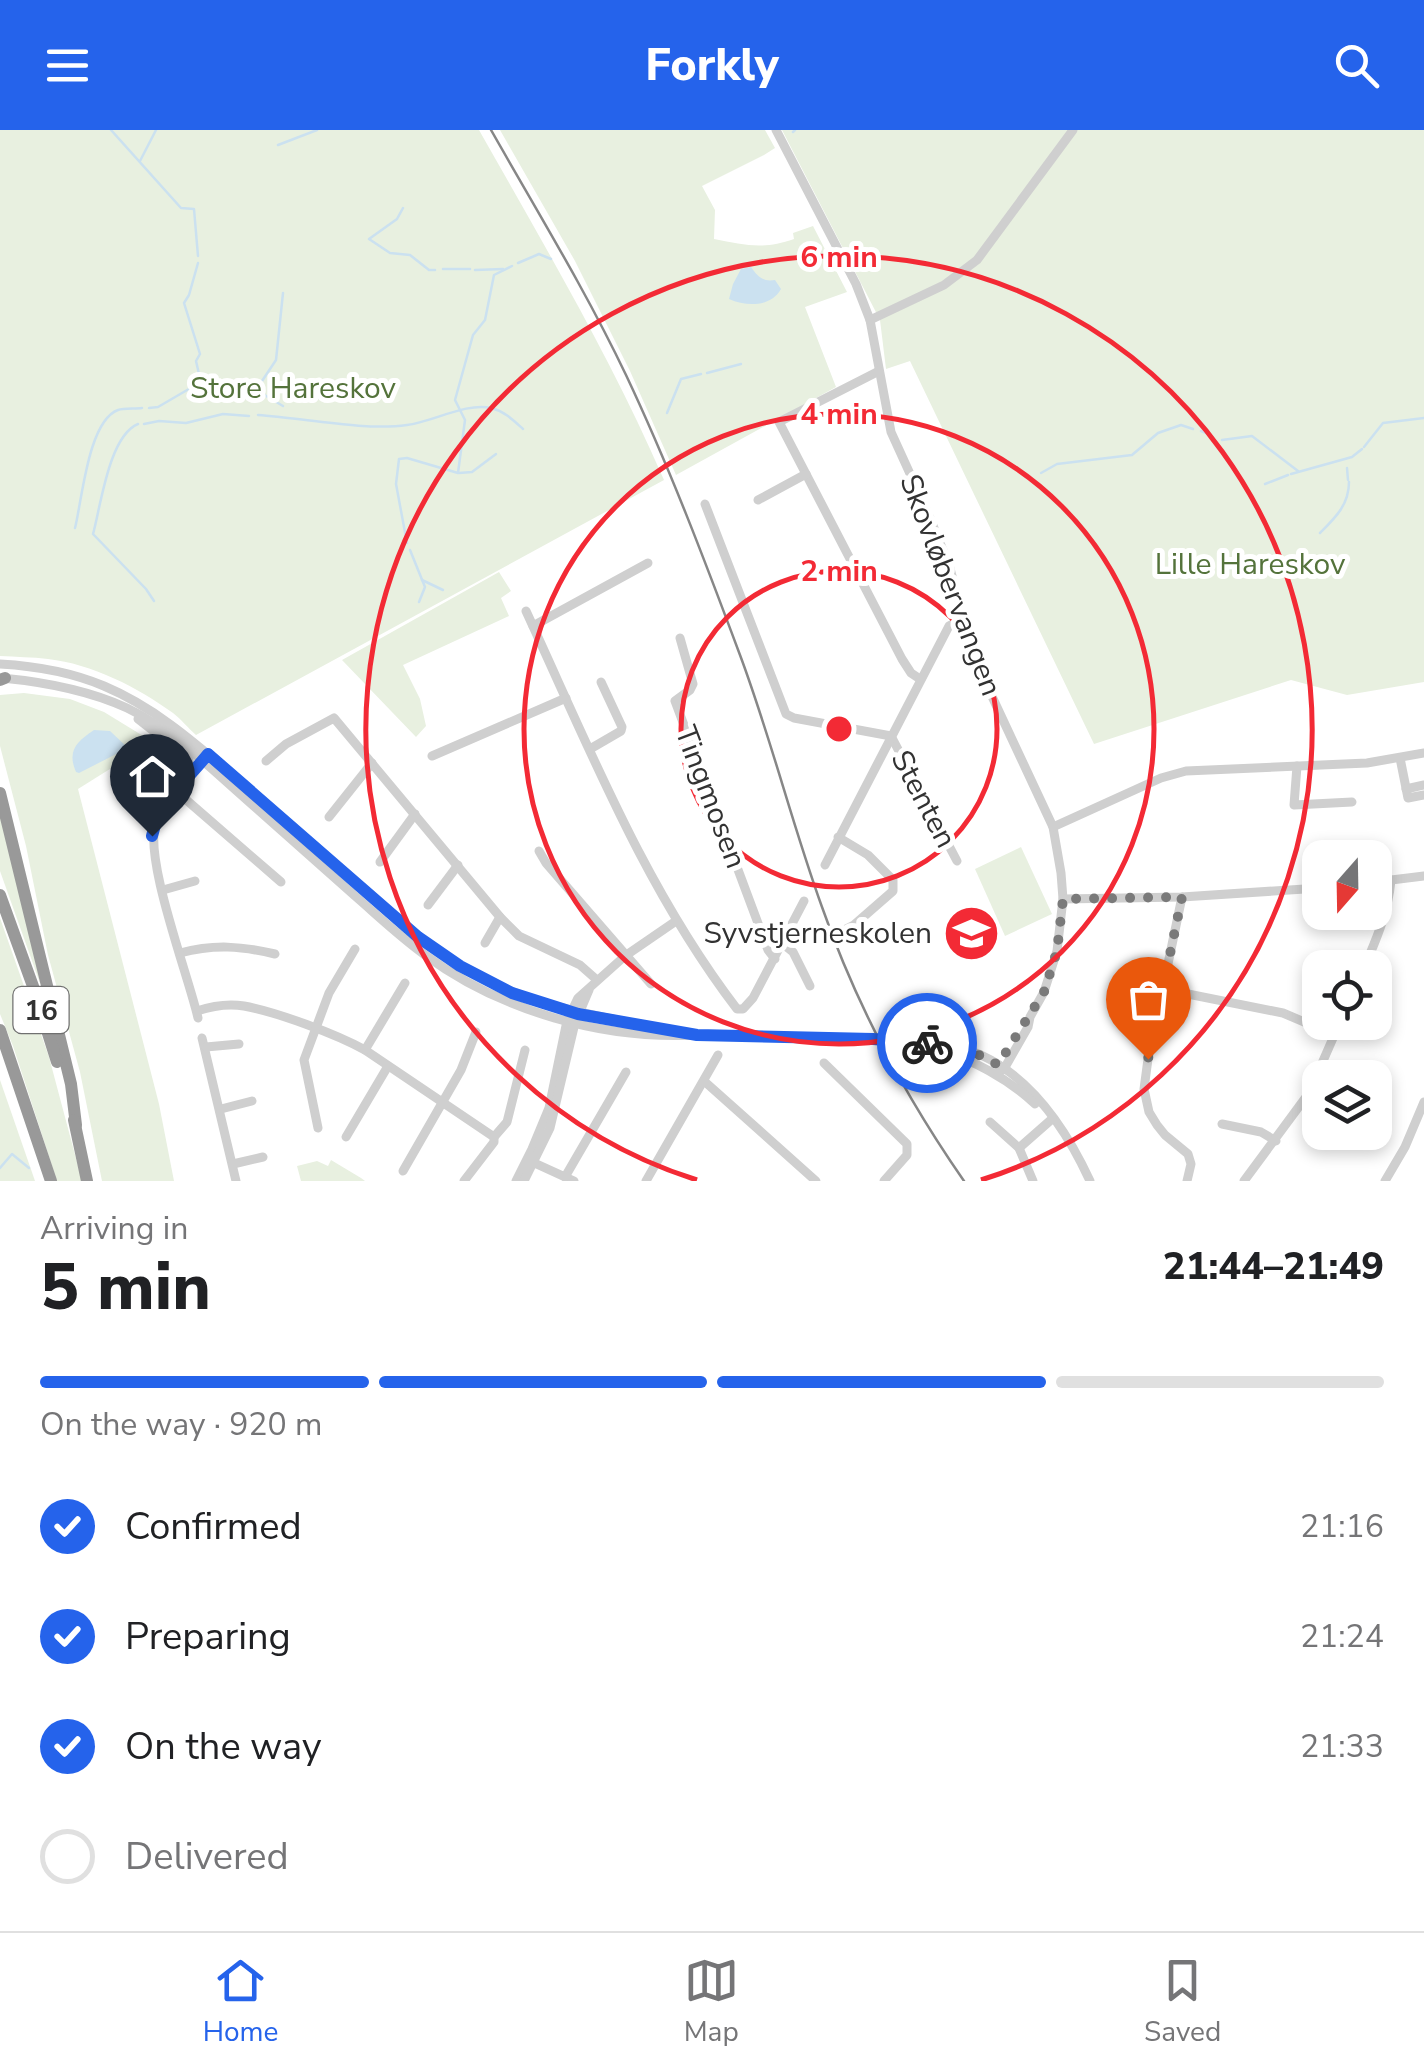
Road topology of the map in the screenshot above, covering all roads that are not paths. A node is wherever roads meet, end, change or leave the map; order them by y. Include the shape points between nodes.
1 (776, 130) edge
2 (1073, 130) edge
3 (870, 320) junction
4 (880, 371) junction
5 (806, 474) junction
6 (758, 500) dead end
7 (705, 504) dead end
8 (648, 563) dead end
9 (526, 611) dead end
10 (962, 620) junction
11 (533, 626) junction
12 (680, 638) dead end
13 (1, 675) edge
14 (920, 678) junction
15 (601, 682) dead end
16 (566, 698) junction
17 (124, 707) junction
18 (890, 736) junction
19 (590, 749) junction
20 (1424, 753) edge
21 (432, 756) dead end
22 (205, 758) junction
23 (1400, 758) junction
24 (266, 761) dead end
25 (372, 763) junction
26 (1296, 766) junction
27 (186, 780) junction
28 (1424, 786) edge
29 (1406, 789) junction
30 (176, 791) junction
31 (0, 793) edge
32 (1424, 795) edge
33 (1352, 802) dead end
34 (415, 814) junction
35 (329, 818) dead end
36 (1053, 827) junction
37 (838, 837) junction
38 (539, 852) dead end
39 (957, 861) dead end
40 (380, 862) dead end
41 (458, 865) junction
42 (825, 865) dead end
43 (1424, 876) edge
44 (1392, 880) edge
45 (195, 881) dead end
46 (281, 882) dead end
47 (1302, 889) edge
48 (162, 890) junction
49 (0, 896) edge
50 (1182, 897) junction
51 (1063, 899) junction
52 (804, 901) dead end
53 (428, 905) dead end
54 (500, 916) junction
55 (676, 921) junction
56 (839, 931) dead end
57 (486, 943) dead end
58 (783, 944) junction
59 (356, 949) dead end
60 (180, 953) junction
61 (275, 954) dead end
62 (625, 956) junction
63 (775, 959) junction
64 (405, 983) dead end
65 (594, 984) junction
66 (651, 984) dead end
67 (810, 986) dead end
68 (1163, 990) junction
69 (573, 1017) junction
70 (1302, 1021) edge
71 (314, 1029) junction
72 (476, 1032) dead end
73 (0, 1033) edge
74 (1333, 1040) edge
75 (240, 1044) dead end
76 (365, 1050) junction
77 (526, 1050) dead end
78 (718, 1055) dead end
79 (824, 1063) dead end
80 (388, 1066) junction
81 (1000, 1069) junction
82 (626, 1072) dead end
83 (704, 1081) junction
84 (252, 1101) dead end
85 (442, 1102) junction
86 (1424, 1102) edge
87 (220, 1109) junction
88 (1052, 1119) junction
89 (990, 1122) dead end
90 (1222, 1124) dead end
91 (76, 1126) junction
92 (318, 1128) dead end
93 (346, 1137) dead end
94 (494, 1137) junction
95 (1276, 1141) junction
96 (1018, 1148) junction
97 (263, 1157) dead end
98 (531, 1161) junction
99 (233, 1164) junction
100 (403, 1171) dead end
101 (570, 1179) edge
102 (51, 1181) edge
103 (87, 1181) edge
104 (236, 1181) edge
105 (464, 1181) edge
106 (520, 1181) edge
107 (646, 1181) edge
108 (816, 1181) edge
109 (884, 1181) edge
110 (1033, 1181) edge
111 (1090, 1181) edge
112 (1187, 1181) edge
113 (1245, 1181) edge
114 (1385, 1181) edge

1 - 3 street, Skovløbervangen
2 - 3 street via 978,260 944,285
3 - 4 street, Skovløbervangen
4 - 5 street via 779,422
4 - 10 street, Skovløbervangen via 891,432 949,565
5 - 6 street
5 - 14 street via 902,659
7 - 18 street via 786,714
8 - 11 street
9 - 11 street
10 - 14 street via 949,626
10 - 36 street, Skovløbervangen
11 - 16 street
12 - 63 street, Tingmosen via 693,684 675,701
13 - 17 street
13 - 22 street via 58,672 105,686 173,726
14 - 18 street
15 - 19 street via 622,726
16 - 19 street
16 - 21 street
17 - 22 street
17 - 27 street via 190,760
18 - 37 street
18 - 39 street, Stenten
19 - 55 street
20 - 23 street
22 - 27 street
22 - 69 street via 443,955
23 - 26 street
23 - 29 street
24 - 25 street via 334,718
25 - 34 street
25 - 35 street
26 - 33 street via 1294,805
26 - 36 street via 1173,774
27 - 30 street
28 - 29 street
29 - 32 street via 1408,798
30 - 46 street
30 - 48 street via 152,836
31 - 91 highway
34 - 40 street
34 - 41 street
36 - 51 street, Skovløbervangen
37 - 42 street
37 - 56 street via 868,855 894,885 854,925
38 - 62 street
41 - 53 street
41 - 54 street
43 - 44 street
45 - 48 street
47 - 50 street
48 - 60 street
49 - 91 highway, 16
50 - 51 street
50 - 68 street
51 - 81 street, Skovløbervangen via 1044,992
52 - 58 street
54 - 57 street
54 - 65 street via 520,936 580,966
55 - 62 street
55 - 63 street via 740,1010
58 - 63 street
58 - 67 street
59 - 71 street
60 - 61 street via 226,945
60 - 71 street via 197,1014 214,1005 245,1006
62 - 65 street
62 - 66 street
64 - 76 street
65 - 69 street
68 - 70 street
68 - 112 street via 1144,1090 1157,1125 1188,1154
69 - 81 street via 697,1035 922,1044
69 - 98 street
71 - 76 street
71 - 92 street via 304,1060
72 - 85 street
73 - 102 highway, 16
74 - 95 street via 1309,1094
75 - 87 street via 204,1042
76 - 80 street
77 - 94 street via 506,1122
78 - 83 street
79 - 109 street via 907,1144 908,1155
80 - 85 street
80 - 93 street
81 - 88 street via 1034,1094
82 - 101 street
83 - 107 street
83 - 108 street
84 - 87 street
85 - 94 street
85 - 100 street
86 - 114 street
87 - 99 street
88 - 96 street
88 - 111 street
89 - 96 street
90 - 95 street
91 - 103 highway, 16
94 - 105 street
95 - 113 street
96 - 110 street
97 - 99 street
98 - 101 street
98 - 106 street
99 - 104 street

